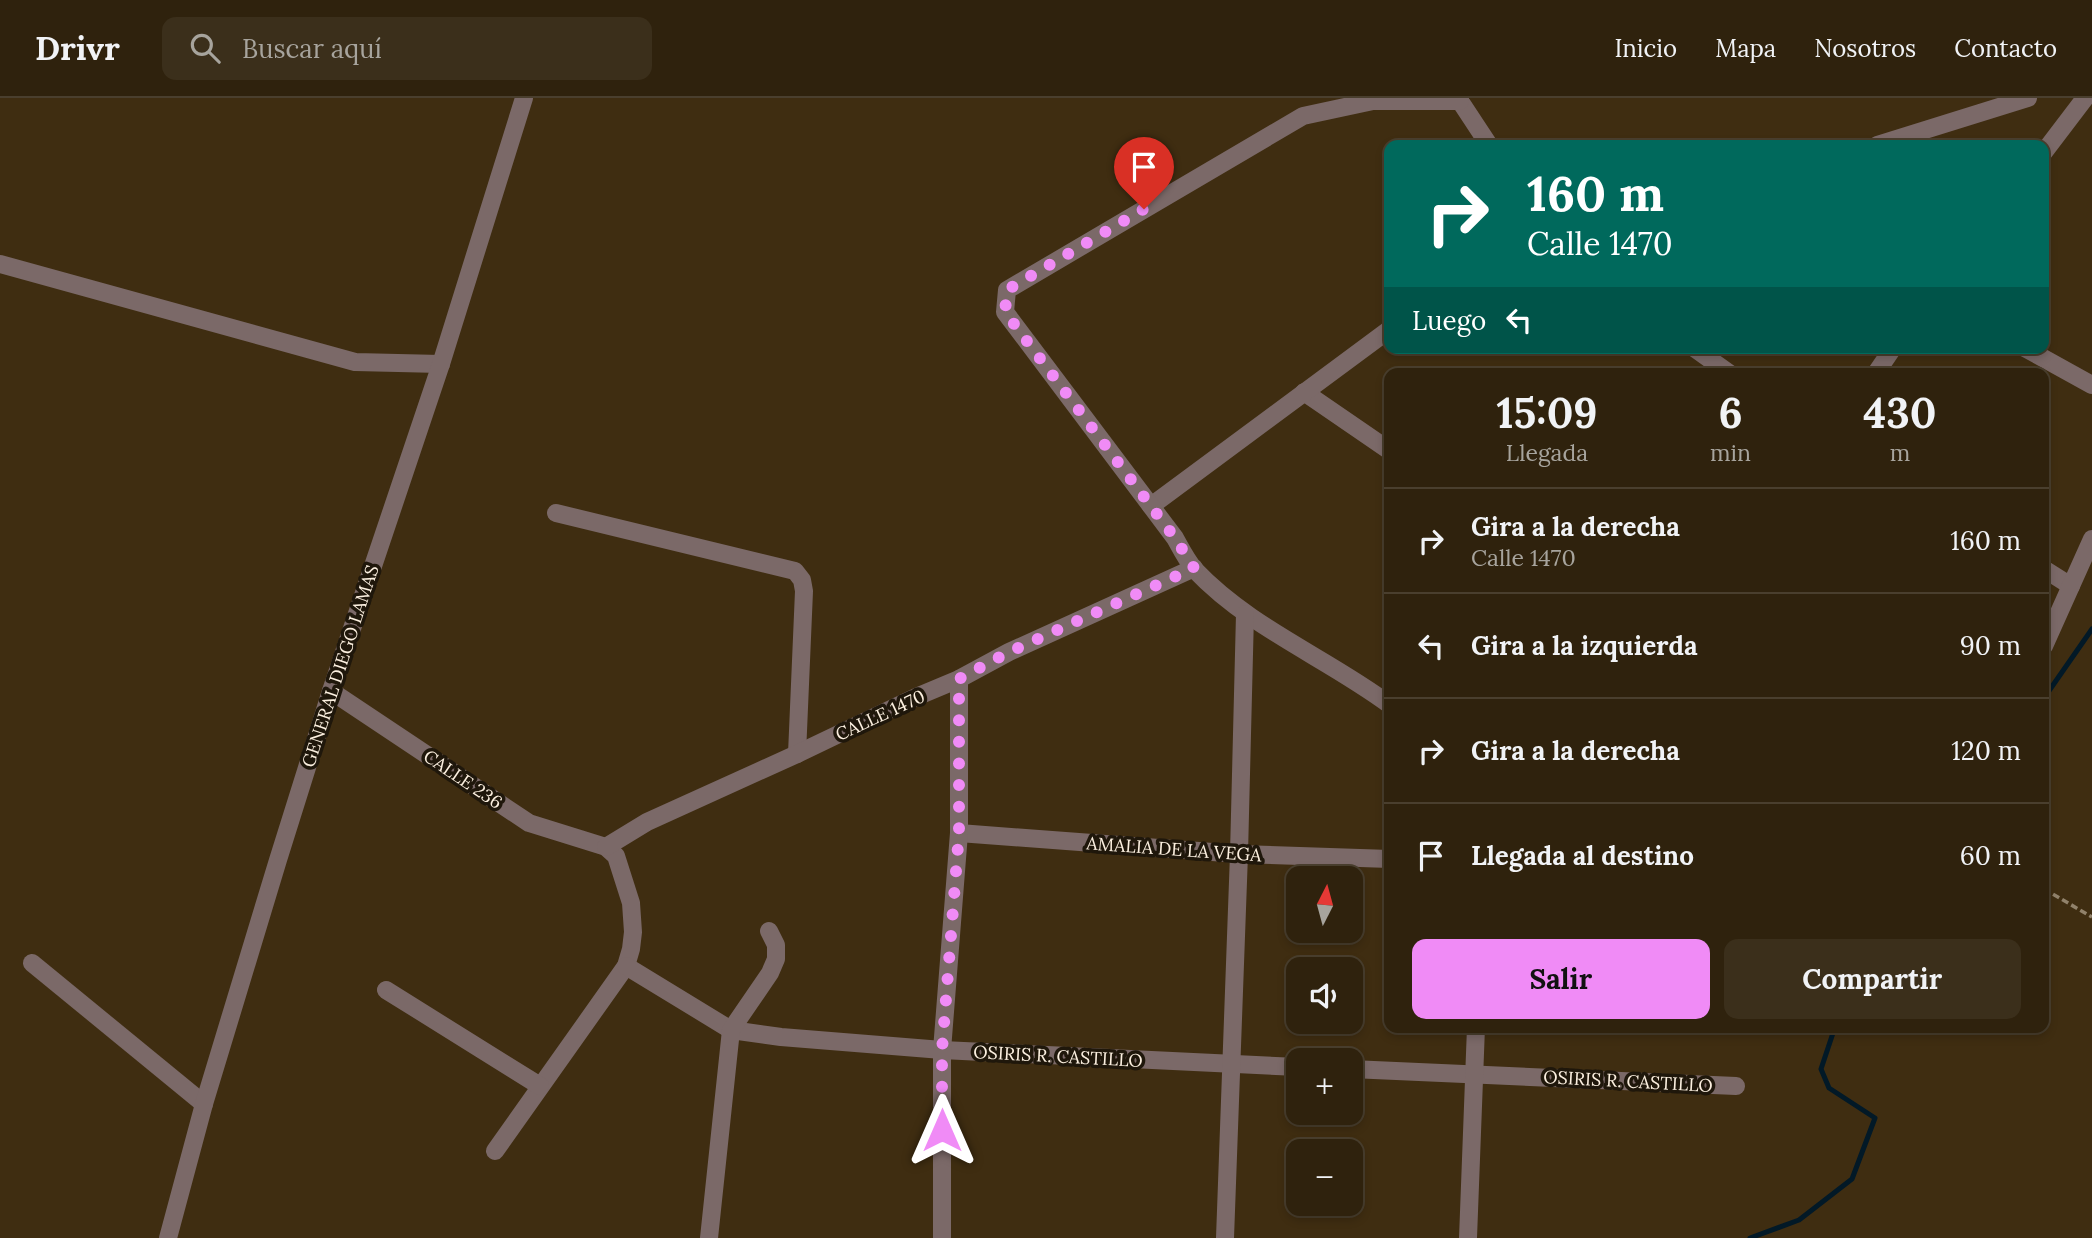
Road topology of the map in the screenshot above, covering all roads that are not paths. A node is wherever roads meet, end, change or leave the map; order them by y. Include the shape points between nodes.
1 (524, 98) edge
2 (2028, 98) edge
3 (2085, 98) edge
4 (1460, 99) edge
5 (1486, 140) edge
6 (1893, 140) edge
7 (2049, 145) edge
8 (0, 264) edge
9 (1384, 334) edge
10 (1702, 354) edge
11 (2036, 354) edge
12 (441, 364) junction
13 (1722, 368) edge
14 (2092, 385) edge
15 (1304, 392) junction
16 (1384, 447) edge
17 (1150, 506) junction
18 (556, 513) dead end
19 (2092, 539) edge
20 (1194, 568) junction
21 (2049, 572) edge
22 (2071, 586) junction
23 (1245, 614) junction
24 (2049, 635) edge
25 (959, 679) junction
26 (331, 691) junction
27 (1384, 701) edge
28 (797, 754) junction
29 (959, 833) junction
30 (606, 847) junction
31 (1239, 854) junction
32 (1384, 859) edge
33 (769, 931) dead end
34 (32, 963) dead end
35 (626, 966) junction
36 (386, 990) dead end
37 (731, 1030) junction
38 (1476, 1033) edge
39 (942, 1050) junction
40 (1230, 1065) junction
41 (1286, 1067) edge
42 (1363, 1069) edge
43 (1474, 1073) junction
44 (540, 1086) junction
45 (1736, 1086) dead end
46 (204, 1104) junction
47 (495, 1151) dead end
48 (168, 1238) edge
49 (709, 1238) edge
50 (942, 1238) edge
51 (1225, 1238) edge
52 (1468, 1238) edge

1 - 12 street, GENERAL DIEGO LAMAS
2 - 6 street
3 - 7 street
4 - 5 street
4 - 17 street via 1373,102 1303,116 1007,290 1005,312
8 - 12 street via 355,362
9 - 15 street
10 - 13 street
11 - 14 street
12 - 26 street, GENERAL DIEGO LAMAS
15 - 16 street
15 - 17 street
17 - 20 street
18 - 28 street via 795,571 804,591
19 - 22 street
20 - 23 street
20 - 25 street, CALLE 1470
21 - 22 street
22 - 24 street
23 - 27 street
23 - 31 street
25 - 28 street, CALLE 1470
25 - 29 street
26 - 30 street, CALLE 236 via 529,823
26 - 46 street, GENERAL DIEGO LAMAS
28 - 30 street, CALLE 1470 via 647,822
29 - 31 street, AMALIA DE LA VEGA
29 - 39 street
30 - 35 street via 616,856 631,903 633,932
31 - 32 street, AMALIA DE LA VEGA
31 - 40 street
33 - 37 street via 776,959
34 - 46 street
35 - 37 street, OSIRIS R. CASTILLO
35 - 44 street
36 - 44 street
37 - 39 street, OSIRIS R. CASTILLO
37 - 49 street
38 - 43 street
39 - 40 street, OSIRIS R. CASTILLO
39 - 50 street
40 - 41 street, OSIRIS R. CASTILLO
40 - 51 street
42 - 43 street, OSIRIS R. CASTILLO
43 - 45 street, OSIRIS R. CASTILLO
43 - 52 street
44 - 47 street
46 - 48 street, GENERAL DIEGO LAMAS

